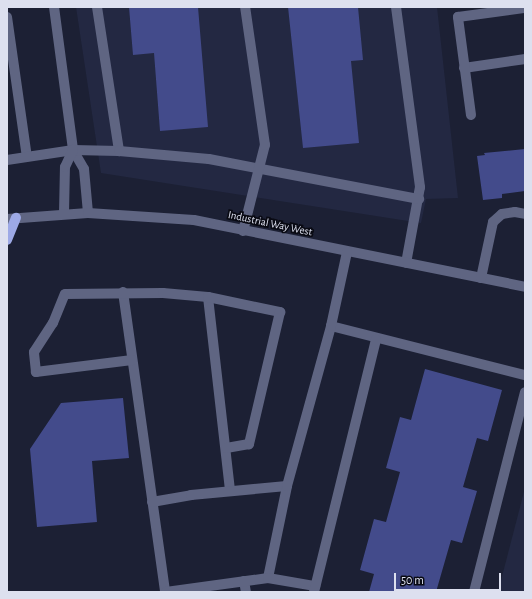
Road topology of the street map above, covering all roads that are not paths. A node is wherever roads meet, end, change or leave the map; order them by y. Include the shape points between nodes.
1 (54, 7) edge
2 (97, 7) edge
3 (245, 7) edge
4 (396, 7) edge
5 (525, 8) edge
6 (7, 17) edge
7 (525, 59) edge
8 (464, 68) junction
9 (471, 115) dead end
10 (73, 150) junction
11 (119, 151) junction
12 (27, 157) junction
13 (7, 160) edge
14 (260, 169) junction
15 (419, 199) junction
16 (64, 213) junction
17 (88, 213) junction
18 (525, 214) edge
19 (12, 218) edge
20 (243, 231) junction
21 (7, 240) edge
22 (347, 252) junction
23 (406, 263) junction
24 (481, 278) junction
25 (525, 287) edge
26 (122, 292) junction
27 (208, 297) junction
28 (331, 326) junction
29 (376, 339) junction
30 (132, 360) junction
31 (525, 375) edge
32 (525, 392) edge
33 (226, 448) junction
34 (287, 486) junction
35 (230, 491) junction
36 (152, 502) junction
37 (268, 578) junction
38 (244, 581) junction
39 (314, 589) edge
40 (165, 592) edge
41 (246, 592) edge
42 (474, 592) edge

1 - 10 street
2 - 11 street
3 - 14 street via 265,145
4 - 15 street via 420,187
5 - 8 street via 458,17
6 - 12 street
7 - 8 street
8 - 9 street
10 - 11 street
10 - 12 street
10 - 16 street via 65,167
10 - 17 street via 84,169
11 - 14 street via 209,159
12 - 13 street
14 - 15 street
14 - 20 street
15 - 23 street
16 - 17 street, Industrial Way West
16 - 19 street, Industrial Way West
17 - 20 street, Industrial Way West via 173,218
18 - 24 street via 502,214 492,222
19 - 21 main road
20 - 22 street, Industrial Way West
22 - 23 street, Industrial Way West
22 - 28 street
23 - 24 street, Industrial Way West
24 - 25 street, Industrial Way West
26 - 27 street
26 - 30 street
26 - 30 street via 66,294 53,324 34,352 36,372
27 - 33 street
27 - 33 street via 280,312 249,444
28 - 29 street
28 - 34 street
29 - 31 street
29 - 39 street
30 - 36 street
32 - 42 street
33 - 35 street
34 - 35 street
34 - 37 street
35 - 36 street
36 - 40 street
37 - 38 street
37 - 39 street
38 - 40 street
38 - 41 street

